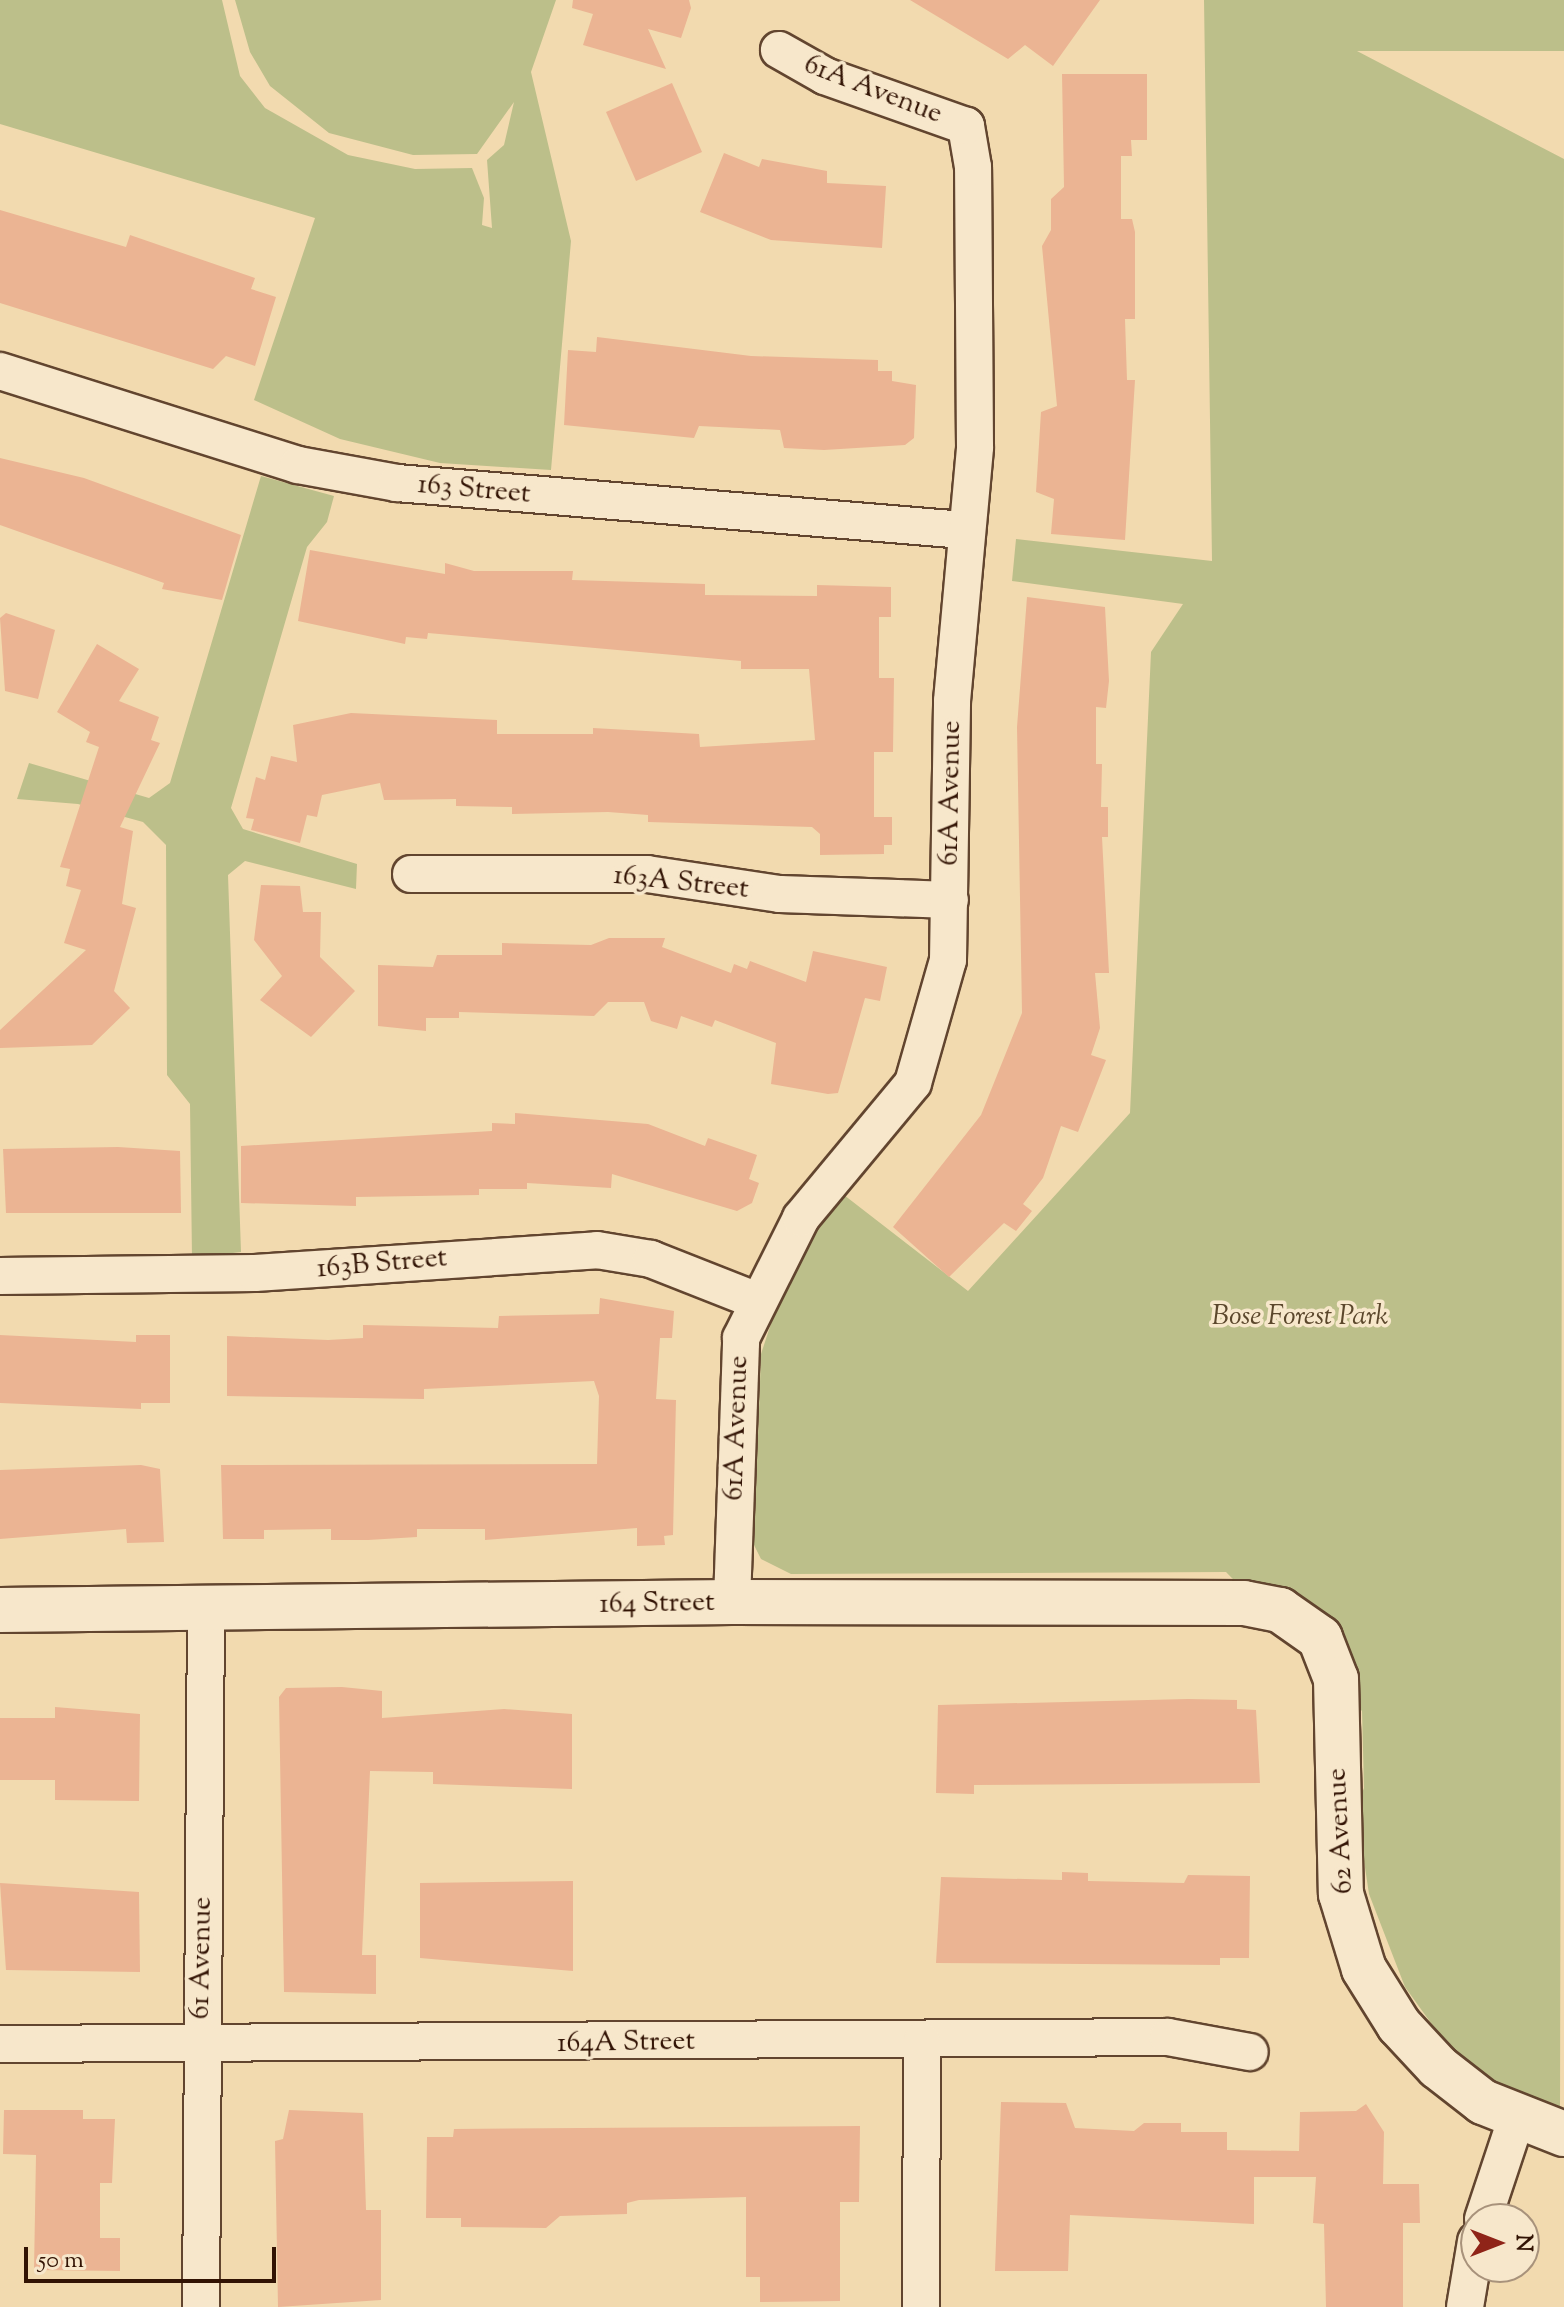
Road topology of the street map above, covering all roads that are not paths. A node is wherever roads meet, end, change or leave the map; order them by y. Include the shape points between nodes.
1 (779, 50) dead end
2 (0, 371) edge
3 (964, 530) junction
4 (411, 874) dead end
5 (950, 900) junction
6 (0, 1276) edge
7 (755, 1300) junction
8 (732, 1602) junction
9 (0, 1610) edge
10 (206, 1610) junction
11 (1307, 1626) joint
12 (922, 2041) junction
13 (0, 2044) edge
14 (202, 2046) junction
15 (1250, 2052) dead end
16 (1517, 2117) junction
17 (1564, 2134) edge
18 (1488, 2203) edge
19 (1469, 2283) edge
20 (201, 2307) edge
21 (921, 2307) edge
22 (1465, 2307) edge

1 - 3 street, 61A Avenue via 825,76 966,126 973,167 975,447
2 - 3 street, 163 Street via 298,465 397,483
3 - 5 street, 61A Avenue
4 - 5 street, 163A Street via 647,874 780,894
5 - 7 street, 61A Avenue via 948,960 913,1083 801,1218
6 - 7 street, 163B Street via 285,1272 597,1250 651,1259
7 - 8 street, 61A Avenue via 735,1372
8 - 10 street, 164 Street
8 - 11 street, 164 Street via 1244,1603 1293,1614
9 - 10 street, 164 Street
10 - 14 street, 61 Avenue
11 - 16 street, 62 Avenue via 1336,1679 1341,1894 1364,1969 1428,2057 1483,2102
12 - 14 street, 164A Street
12 - 15 street, 164A Street via 1168,2037
12 - 21 street
13 - 14 street, 164A Street
14 - 20 street, 61 Avenue
16 - 17 street, 62 Avenue
16 - 18 street
19 - 22 street

